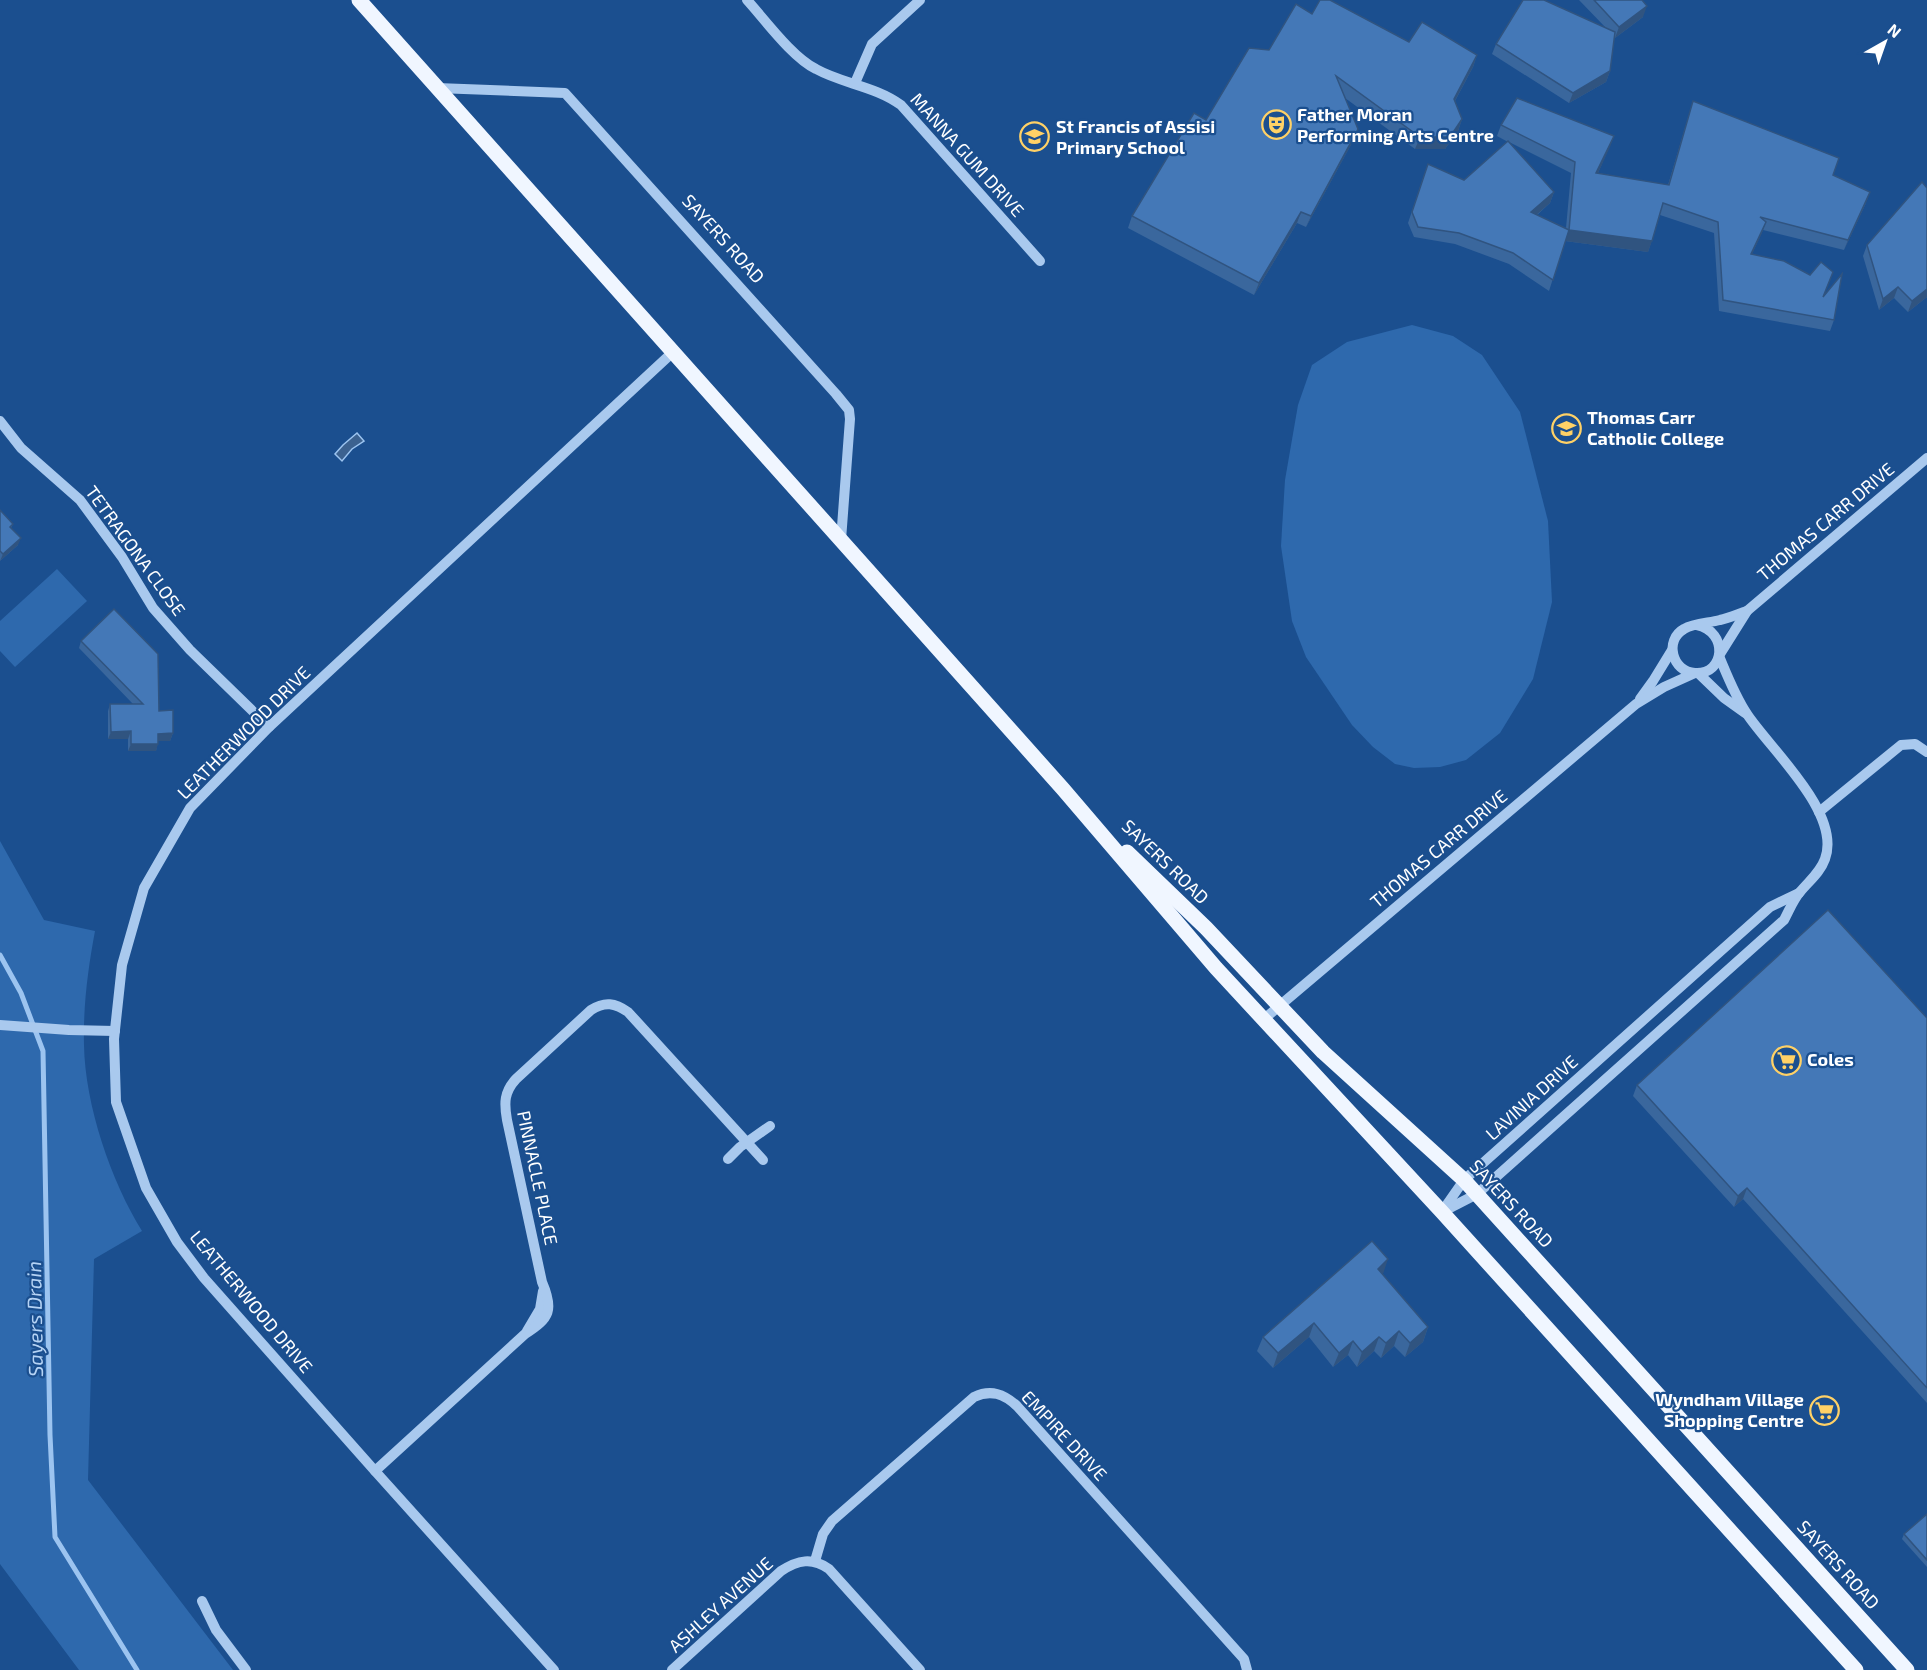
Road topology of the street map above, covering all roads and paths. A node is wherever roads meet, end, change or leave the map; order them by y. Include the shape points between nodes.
1 (747, 0) edge
2 (921, 0) edge
3 (361, 1) edge
4 (855, 83) junction
5 (437, 88) junction
6 (1040, 261) dead end
7 (673, 352) junction
8 (0, 421) edge
9 (1927, 458) edge
10 (841, 540) junction
11 (1747, 611) junction
12 (1697, 625) junction
13 (1672, 650) junction
14 (1719, 655) junction
15 (1696, 673) junction
16 (1636, 704) junction
17 (1748, 715) junction
18 (269, 727) junction
19 (1927, 752) edge
20 (1063, 789) junction
21 (1819, 812) junction
22 (1799, 893) junction
23 (1279, 1006) junction
24 (1264, 1019) junction
25 (5, 1025) edge
26 (115, 1031) junction
27 (770, 1126) dead end
28 (747, 1141) junction
29 (728, 1159) dead end
30 (763, 1160) dead end
31 (1464, 1180) junction
32 (1477, 1194) junction
33 (1442, 1212) junction
34 (375, 1471) junction
35 (815, 1561) junction
36 (202, 1601) dead end
37 (547, 1660) junction
38 (674, 1669) edge
39 (246, 1670) edge
40 (554, 1670) edge
41 (559, 1670) edge
42 (920, 1670) edge
43 (1247, 1670) edge
44 (1856, 1670) edge
45 (1906, 1670) edge

1 - 4 street, MANNA GUM DRIVE via 806,63 824,74
2 - 4 street via 872,44
3 - 5 main road, SAYERS ROAD
4 - 6 street, MANNA GUM DRIVE via 888,95 901,105
5 - 7 main road, SAYERS ROAD
5 - 10 street, SAYERS ROAD via 565,93 828,386 849,410 850,419
7 - 10 main road, SAYERS ROAD
7 - 18 street, LEATHERWOOD DRIVE
8 - 18 street, TETRAGONA CLOSE via 21,448 80,500 153,608
9 - 11 street, THOMAS CARR DRIVE
10 - 20 main road, SAYERS ROAD
11 - 12 street, THOMAS CARR DRIVE
11 - 14 street, THOMAS CARR DRIVE
12 - 13 street via 1679,632
12 - 14 street via 1715,635
13 - 15 street via 1679,666
13 - 16 street, THOMAS CARR DRIVE
14 - 15 street via 1710,669
14 - 17 street, LAVINIA DRIVE
15 - 16 street, THOMAS CARR DRIVE
15 - 17 street, LAVINIA DRIVE
16 - 23 street, THOMAS CARR DRIVE
17 - 21 street, LAVINIA DRIVE
18 - 26 street, LEATHERWOOD DRIVE via 190,808 144,888 122,965
19 - 21 street via 1915,744 1901,745
20 - 23 main road, SAYERS ROAD via 1206,928
20 - 24 main road, SAYERS ROAD via 1163,908
21 - 22 street, LAVINIA DRIVE via 1827,851 1821,869
22 - 31 street, LAVINIA DRIVE via 1770,907
22 - 32 street, LAVINIA DRIVE via 1784,920
23 - 24 street, THOMAS CARR DRIVE
23 - 31 main road, SAYERS ROAD via 1323,1052
24 - 33 main road, SAYERS ROAD
25 - 26 street
26 - 34 street, LEATHERWOOD DRIVE via 116,1102 146,1188 177,1242 204,1278
27 - 28 street
28 - 29 street
28 - 30 street, PINNACLE PLACE
28 - 34 street, PINNACLE PLACE via 628,1012 612,1003 591,1010 516,1079 505,1100 543,1282 540,1309 525,1334
31 - 32 main road, SAYERS ROAD
31 - 33 street, LAVINIA DRIVE
32 - 33 street, LAVINIA DRIVE
32 - 45 main road, SAYERS ROAD
33 - 44 main road, SAYERS ROAD
34 - 37 street, LEATHERWOOD DRIVE
35 - 38 street, ASHLEY AVENUE via 801,1561 781,1571
35 - 42 street via 834,1574
35 - 43 street, EMPIRE DRIVE via 823,1534 832,1521 974,1397 997,1393 1017,1406 1244,1659
36 - 39 street via 216,1630
37 - 40 street, LEATHERWOOD DRIVE
37 - 41 street, LEATHERWOOD DRIVE

